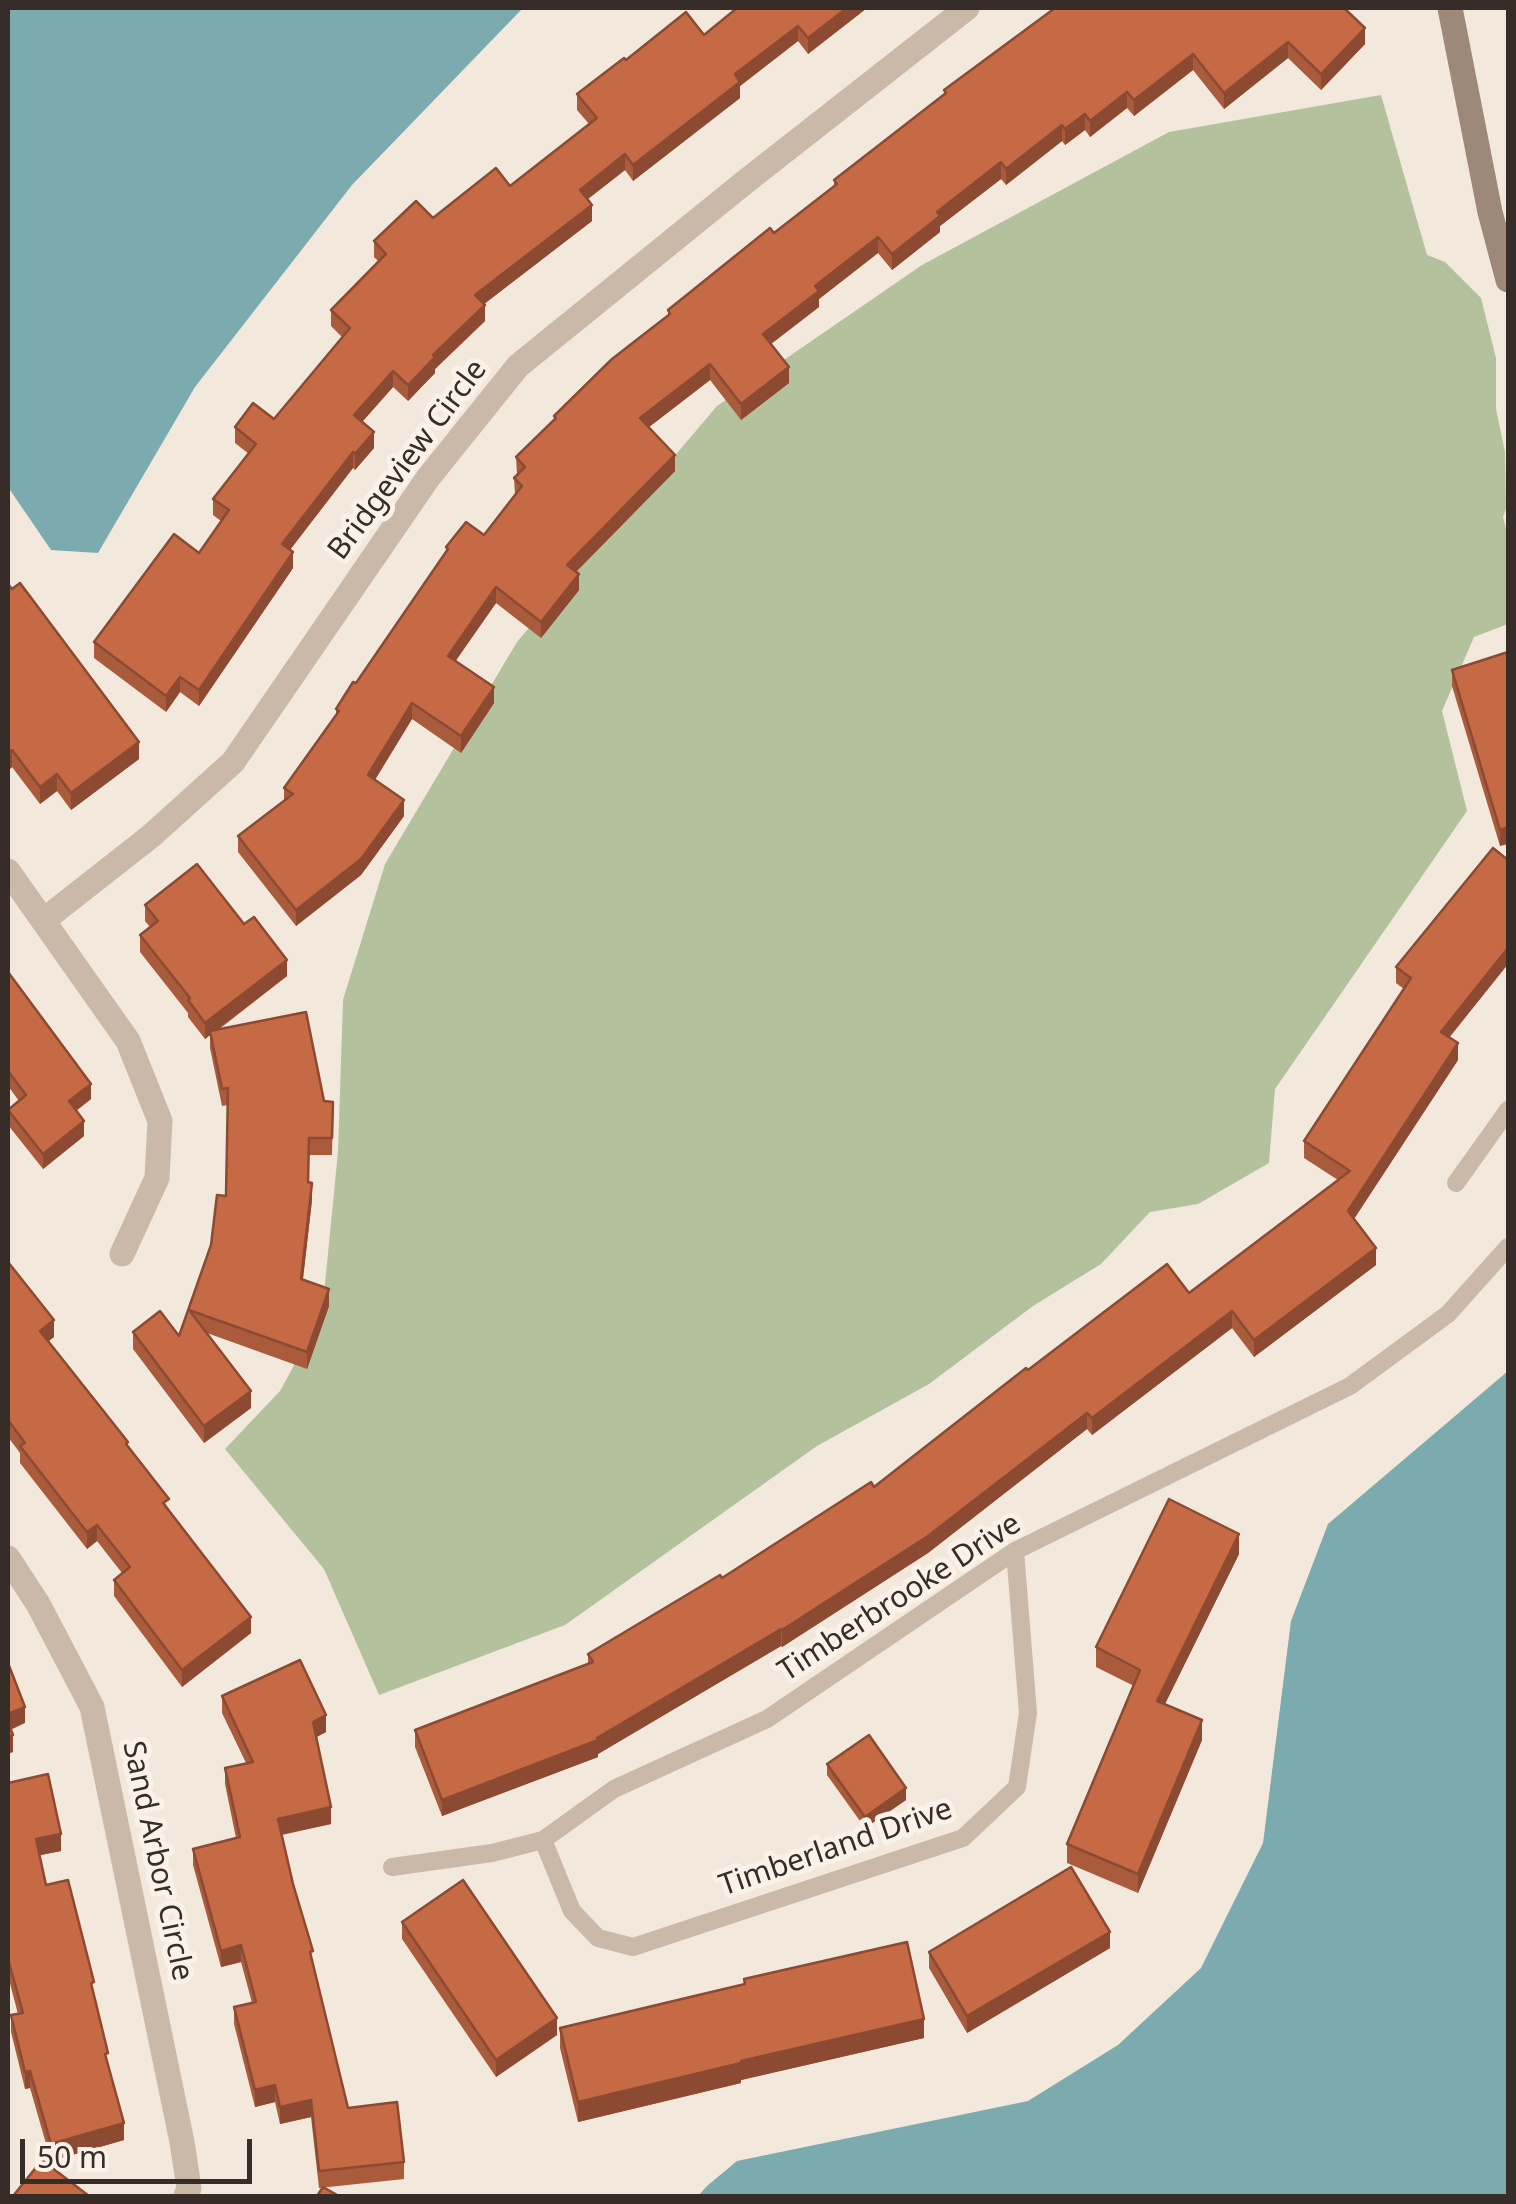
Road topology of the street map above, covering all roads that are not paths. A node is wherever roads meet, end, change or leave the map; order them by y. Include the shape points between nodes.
1 (967, 8) edge
2 (1450, 8) edge
3 (1508, 280) edge
4 (8, 871) edge
5 (44, 920) junction
6 (1508, 1110) edge
7 (1456, 1183) dead end
8 (1508, 1247) edge
9 (122, 1254) dead end
10 (1015, 1551) junction
11 (8, 1558) edge
12 (544, 1840) junction
13 (392, 1866) dead end
14 (186, 2196) edge

1 - 5 street, Bridgeview Circle via 518,366 428,478 234,762
2 - 3 street
4 - 5 street
5 - 9 street via 128,1041 160,1121 157,1178
6 - 7 lane
8 - 10 lane, Timberbrooke Drive via 1448,1314 1350,1386
10 - 12 lane, Timberbrooke Drive via 767,1720 614,1789
10 - 12 lane, Timberland Drive via 1028,1713 1017,1787 964,1838 633,1947 598,1938 572,1911
11 - 14 street, Sand Arbor Circle via 92,1707 182,2142
12 - 13 lane, Timberbrooke Drive

